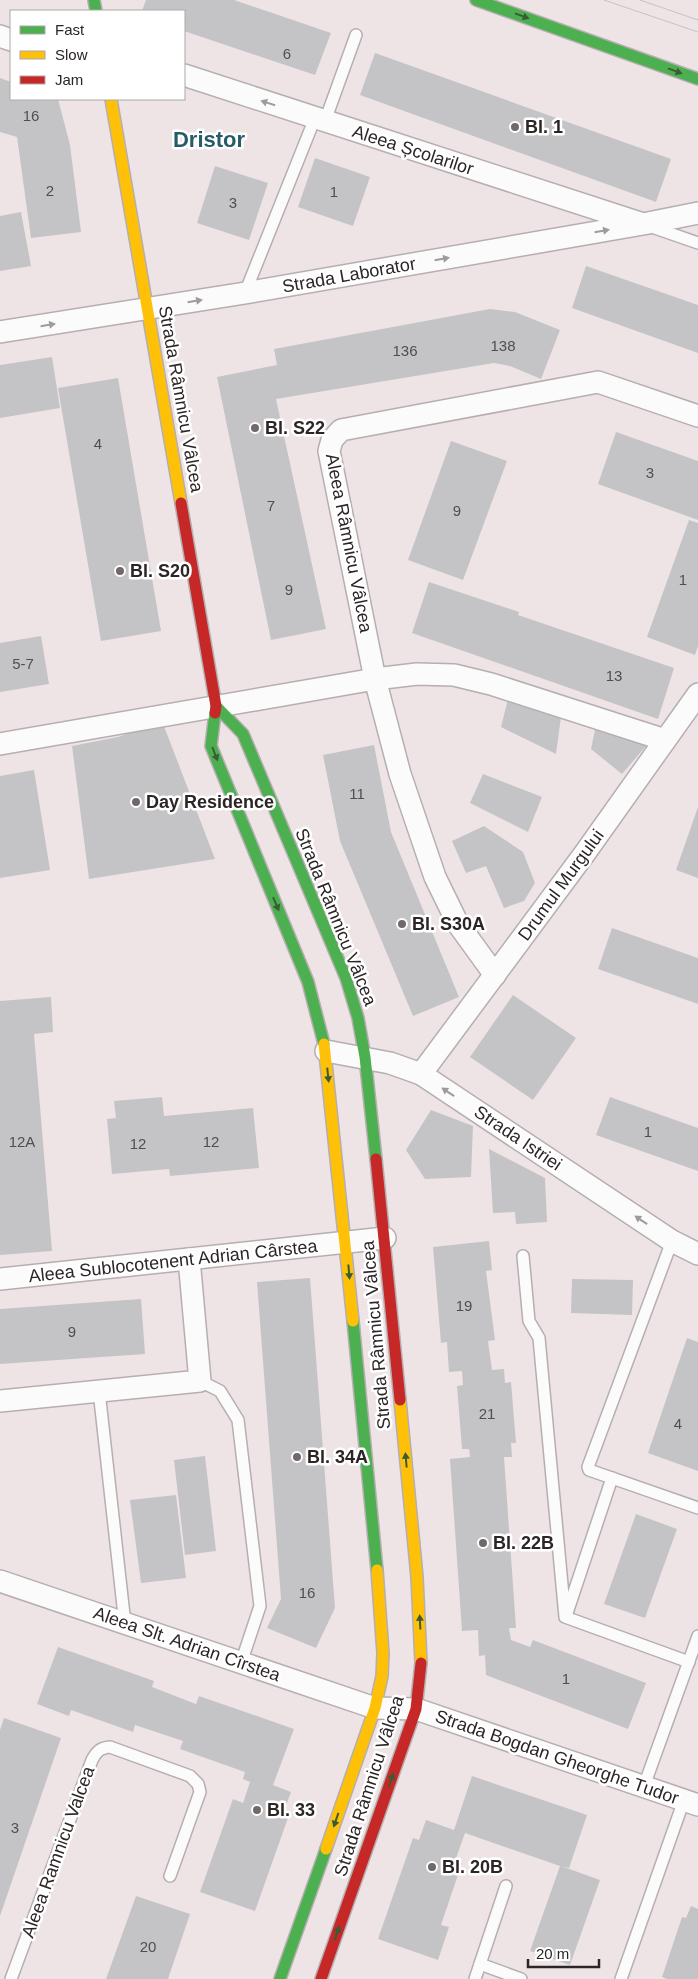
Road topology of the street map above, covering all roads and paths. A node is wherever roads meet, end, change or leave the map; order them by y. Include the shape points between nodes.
1 (476, 0) edge
2 (356, 35) dead end
3 (185, 75) edge
4 (698, 79) edge
5 (111, 100) edge
6 (320, 120) junction
7 (698, 213) edge
8 (643, 224) junction
9 (698, 243) edge
10 (245, 293) junction
11 (147, 308) junction
12 (0, 332) edge
13 (698, 416) edge
14 (375, 679) junction
15 (698, 694) edge
16 (216, 706) junction
17 (665, 740) junction
18 (0, 744) edge
19 (495, 975) junction
20 (326, 1051) junction
21 (365, 1057) junction
22 (421, 1074) junction
23 (385, 1238) junction
24 (672, 1241) junction
25 (346, 1242) junction
26 (698, 1254) edge
27 (522, 1256) dead end
28 (189, 1259) junction
29 (0, 1279) edge
30 (200, 1381) junction
31 (99, 1391) junction
32 (0, 1401) edge
33 (612, 1478) junction
34 (698, 1508) edge
35 (0, 1581) edge
36 (565, 1617) junction
37 (125, 1624) junction
38 (698, 1636) edge
39 (689, 1662) junction
40 (242, 1663) junction
41 (375, 1708) junction
42 (416, 1709) junction
43 (644, 1786) junction
44 (691, 1802) edge
45 (170, 1876) dead end
46 (506, 1886) dead end
47 (480, 1964) junction
48 (11, 1979) edge
49 (280, 1979) edge
50 (321, 1979) edge
51 (475, 1979) edge
52 (521, 1979) edge
53 (621, 1979) edge

1 -> 4 street
2 - 6 lane
6 -> 3 street, Aleea Școlarilor
5 - 11 street, Strada Râmnicu Vâlcea
6 - 8 street, Aleea Școlarilor
6 - 10 lane
7 - 8 street, Strada Laborator
8 - 9 lane
10 -> 8 street, Strada Laborator
11 -> 10 street, Strada Laborator
12 -> 11 street, Strada Laborator
11 - 16 street, Strada Râmnicu Vâlcea
13 - 14 street, Aleea Râmnicu Vâlcea via 598,382 341,430 332,440 329,452
14 - 16 street
14 - 17 street via 417,674 454,675
14 - 19 street, Aleea Râmnicu Vâlcea via 400,774 435,877 458,924
15 - 17 street, Drumul Murgului
16 - 18 street
16 -> 20 street, Strada Râmnicu Vâlcea via 212,746 308,982
16 - 21 street, Strada Râmnicu Vâlcea via 243,734 346,978
17 - 19 street, Drumul Murgului
19 - 22 street, Drumul Murgului
20 - 21 street, Strada Istriei
20 -> 25 street, Strada Râmnicu Vâlcea
21 - 22 street, Strada Istriei
21 - 23 street, Strada Râmnicu Vâlcea
24 -> 22 street, Strada Istriei
23 - 25 street, Aleea Sublocotenent Adrian Cârstea
42 -> 23 street, Strada Râmnicu Vâlcea via 420,1680 420,1623
24 - 26 street, Strada Istriei
24 - 33 lane via 588,1464 589,1470
25 - 28 street, Aleea Sublocotenent Adrian Cârstea
25 -> 41 street, Strada Râmnicu Vâlcea via 381,1623 382,1676
27 - 36 lane via 529,1321 538,1338
28 - 29 street, Aleea Sublocotenent Adrian Cârstea
28 - 30 street
30 - 31 street
30 - 40 lane via 220,1391 238,1420 260,1606
31 - 32 street
31 - 37 lane
33 - 34 lane
33 - 36 lane
35 - 37 street, Aleea Slt. Adrian Cîrstea
36 - 39 lane
37 - 40 street, Aleea Slt. Adrian Cîrstea
38 - 39 lane
39 - 43 lane
40 - 41 street, Aleea Slt. Adrian Cîrstea
41 - 42 street, Aleea Slt. Adrian Cîrstea
41 -> 49 street, Strada Râmnicu Vâlcea
42 - 43 street, Strada Bogdan Gheorghe Tudor
50 -> 42 street, Strada Râmnicu Vâlcea
43 - 44 street, Strada Bogdan Gheorghe Tudor
44 - 53 lane
45 - 48 lane, Aleea Ramnicu Valcea via 200,1792 198,1784 190,1776 110,1747 101,1748 92,1760
46 - 47 lane
47 - 51 lane
47 - 52 lane

